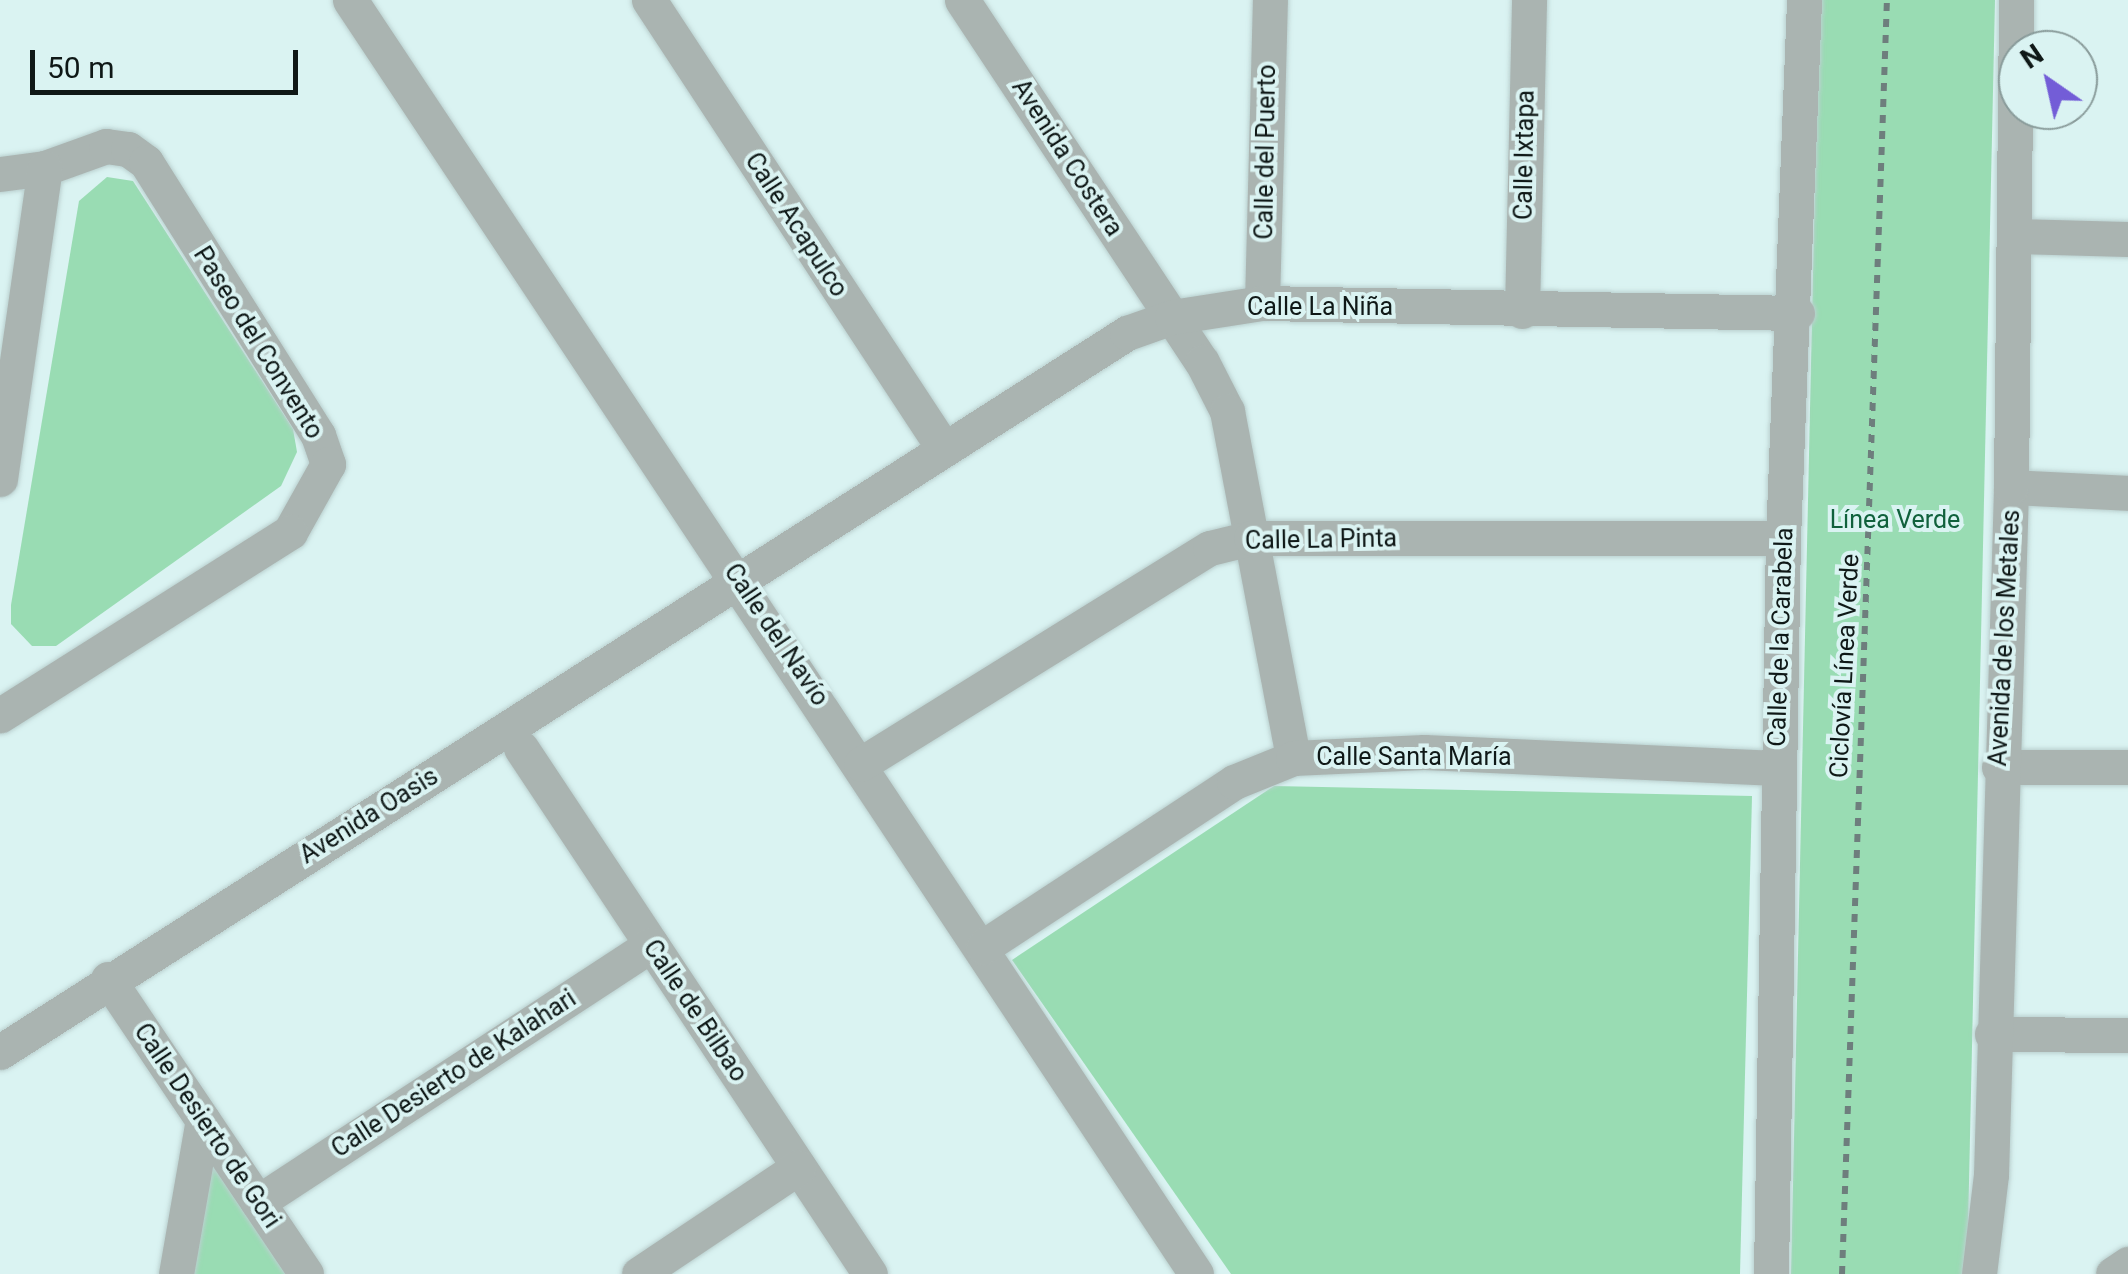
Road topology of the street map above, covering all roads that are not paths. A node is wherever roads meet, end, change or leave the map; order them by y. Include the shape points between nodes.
1 (350, 0) edge
2 (649, 0) edge
3 (962, 0) edge
4 (1270, 0) edge
5 (1528, 0) edge
6 (1804, 0) edge
7 (2016, 0) edge
8 (45, 168) junction
9 (0, 174) edge
10 (2015, 236) junction
11 (2128, 239) edge
12 (1262, 303) junction
13 (1522, 310) junction
14 (1797, 313) junction
15 (1172, 317) junction
16 (944, 449) junction
17 (0, 479) edge
18 (2011, 486) junction
19 (2128, 493) edge
20 (1251, 538) junction
21 (1784, 538) junction
22 (742, 584) junction
23 (0, 714) edge
24 (521, 748) dead end
25 (1293, 758) junction
26 (861, 764) junction
27 (1998, 767) junction
28 (2128, 767) edge
29 (1778, 768) junction
30 (651, 945) junction
31 (983, 947) junction
32 (108, 978) junction
33 (1992, 1034) junction
34 (2128, 1034) edge
35 (0, 1052) edge
36 (203, 1120) junction
37 (798, 1167) junction
38 (258, 1202) junction
39 (2128, 1264) edge
40 (176, 1274) edge
41 (306, 1274) edge
42 (638, 1274) edge
43 (870, 1274) edge
44 (1196, 1274) edge
45 (1772, 1274) edge
46 (1979, 1274) edge
47 (2113, 1274) edge

1 - 22 street, Calle del Navío
2 - 16 street, Calle Acapulco
3 - 15 street, Avenida Costera
4 - 12 street, Calle del Puerto
5 - 13 street, Calle Ixtapa
6 - 14 street, Calle de la Carabela
7 - 10 street, Avenida de los Metales
8 - 9 street, Paseo del Convento
8 - 17 street
8 - 23 street, Paseo del Convento via 106,146 128,148 146,162 318,434 328,464 290,532
10 - 11 street
10 - 18 street, Avenida de los Metales
12 - 13 street, Calle La Niña
12 - 15 street, Calle La Niña
13 - 14 street, Calle La Niña
14 - 21 street, Calle de la Carabela
15 - 16 street, Calle La Niña via 1087,356
15 - 20 street via 1226,411
16 - 22 street, Calle La Niña
18 - 19 street
18 - 27 street, Avenida de los Metales
20 - 21 street, Calle La Pinta
20 - 25 street
20 - 26 street, Calle La Pinta via 1178,563
21 - 29 street, Calle de la Carabela
22 - 26 street, Calle del Navío
22 - 32 street, Avenida Oasis
24 - 30 street, Calle de Bilbao
25 - 29 street, Calle Santa María via 1424,752
25 - 31 street, Calle Santa María via 1234,782
26 - 31 street, Calle del Navío
27 - 28 street
27 - 33 street, Avenida de los Metales
29 - 45 street, Calle de la Carabela
30 - 37 street, Calle de Bilbao
30 - 38 street, Calle Desierto de Kalahari
31 - 44 street, Calle del Navío
32 - 35 street, Avenida Oasis
32 - 36 street, Calle Desierto de Gori
33 - 34 street
33 - 46 street, Avenida de los Metales via 1992,1175
36 - 38 street, Calle Desierto de Gori
36 - 40 street
37 - 42 street
37 - 43 street, Calle de Bilbao
38 - 41 street, Calle Desierto de Gori
39 - 47 street

